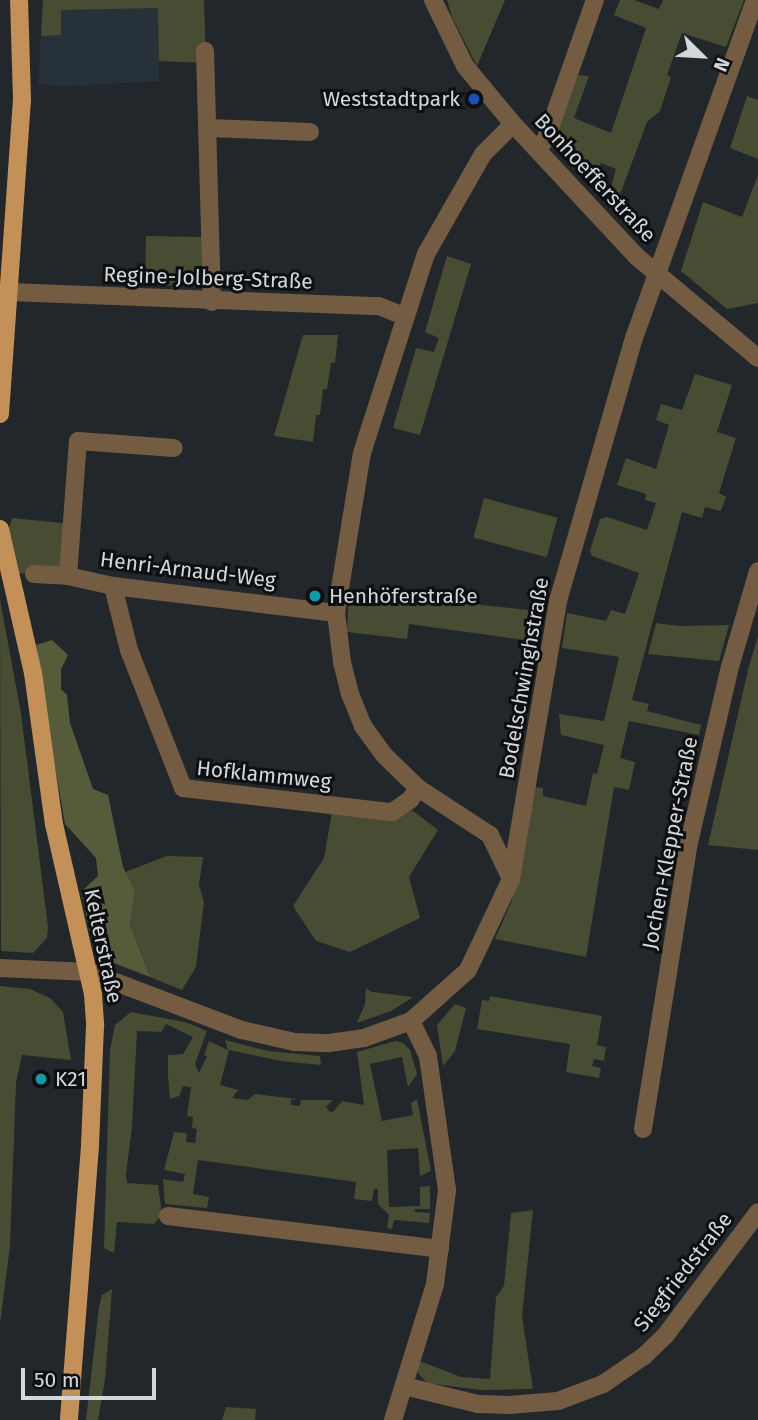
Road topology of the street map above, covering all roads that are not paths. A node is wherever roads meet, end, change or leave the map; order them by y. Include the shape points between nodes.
1 (19, 0) edge
2 (433, 0) edge
3 (595, 0) edge
4 (755, 0) edge
5 (205, 51) dead end
6 (513, 124) junction
7 (208, 128) junction
8 (310, 132) dead end
9 (537, 149) junction
10 (658, 276) junction
11 (9, 292) junction
12 (212, 302) junction
13 (404, 316) junction
14 (758, 358) edge
15 (0, 414) edge
16 (174, 447) dead end
17 (0, 529) edge
18 (758, 571) edge
19 (34, 574) dead end
20 (68, 576) junction
21 (113, 586) junction
22 (336, 613) junction
23 (418, 788) junction
24 (511, 879) junction
25 (7, 969) edge
26 (89, 972) junction
27 (411, 1021) junction
28 (643, 1129) dead end
29 (758, 1212) edge
30 (168, 1216) dead end
31 (440, 1249) junction
32 (404, 1386) junction
33 (69, 1420) edge
34 (393, 1420) edge

1 - 11 main road via 22,100
2 - 6 street, Bonhoefferstraße via 465,66
3 - 9 street via 546,139
4 - 10 street, Bodelschwinghstraße
5 - 7 street
6 - 9 street, Bonhoefferstraße
6 - 13 street via 483,154 454,200 426,254
7 - 8 street
7 - 12 street
9 - 10 street, Bonhoefferstraße
10 - 14 street, Bonhoefferstraße
10 - 24 street, Bodelschwinghstraße via 634,338 558,601
11 - 12 street, Regine-Jolberg-Straße
11 - 15 main road
12 - 13 street, Regine-Jolberg-Straße via 379,306
13 - 22 street via 359,466
16 - 20 street via 78,441
17 - 26 main road, Kelterstraße via 33,673 57,838
18 - 28 street, Jochen-Klepper-Straße via 730,667 688,847
19 - 20 street, Henri-Arnaud-Weg
20 - 21 street, Henri-Arnaud-Weg
21 - 22 street, Henri-Arnaud-Weg
21 - 23 street, Hofklammweg via 129,650 183,788 392,812
22 - 23 street via 342,662 355,710 384,755
23 - 24 street via 490,835
24 - 27 street, Bodelschwinghstraße via 468,970
25 - 26 street, Bodelschwinghstraße
26 - 27 street, Bodelschwinghstraße via 242,1030 295,1041 346,1042
26 - 33 main road, Kelterstraße via 94,1067
27 - 31 street via 428,1056 447,1190
29 - 32 street, Siegfriedstraße via 665,1336 603,1384 558,1401 509,1405 478,1404
30 - 31 street
31 - 32 street via 435,1284
32 - 34 street

